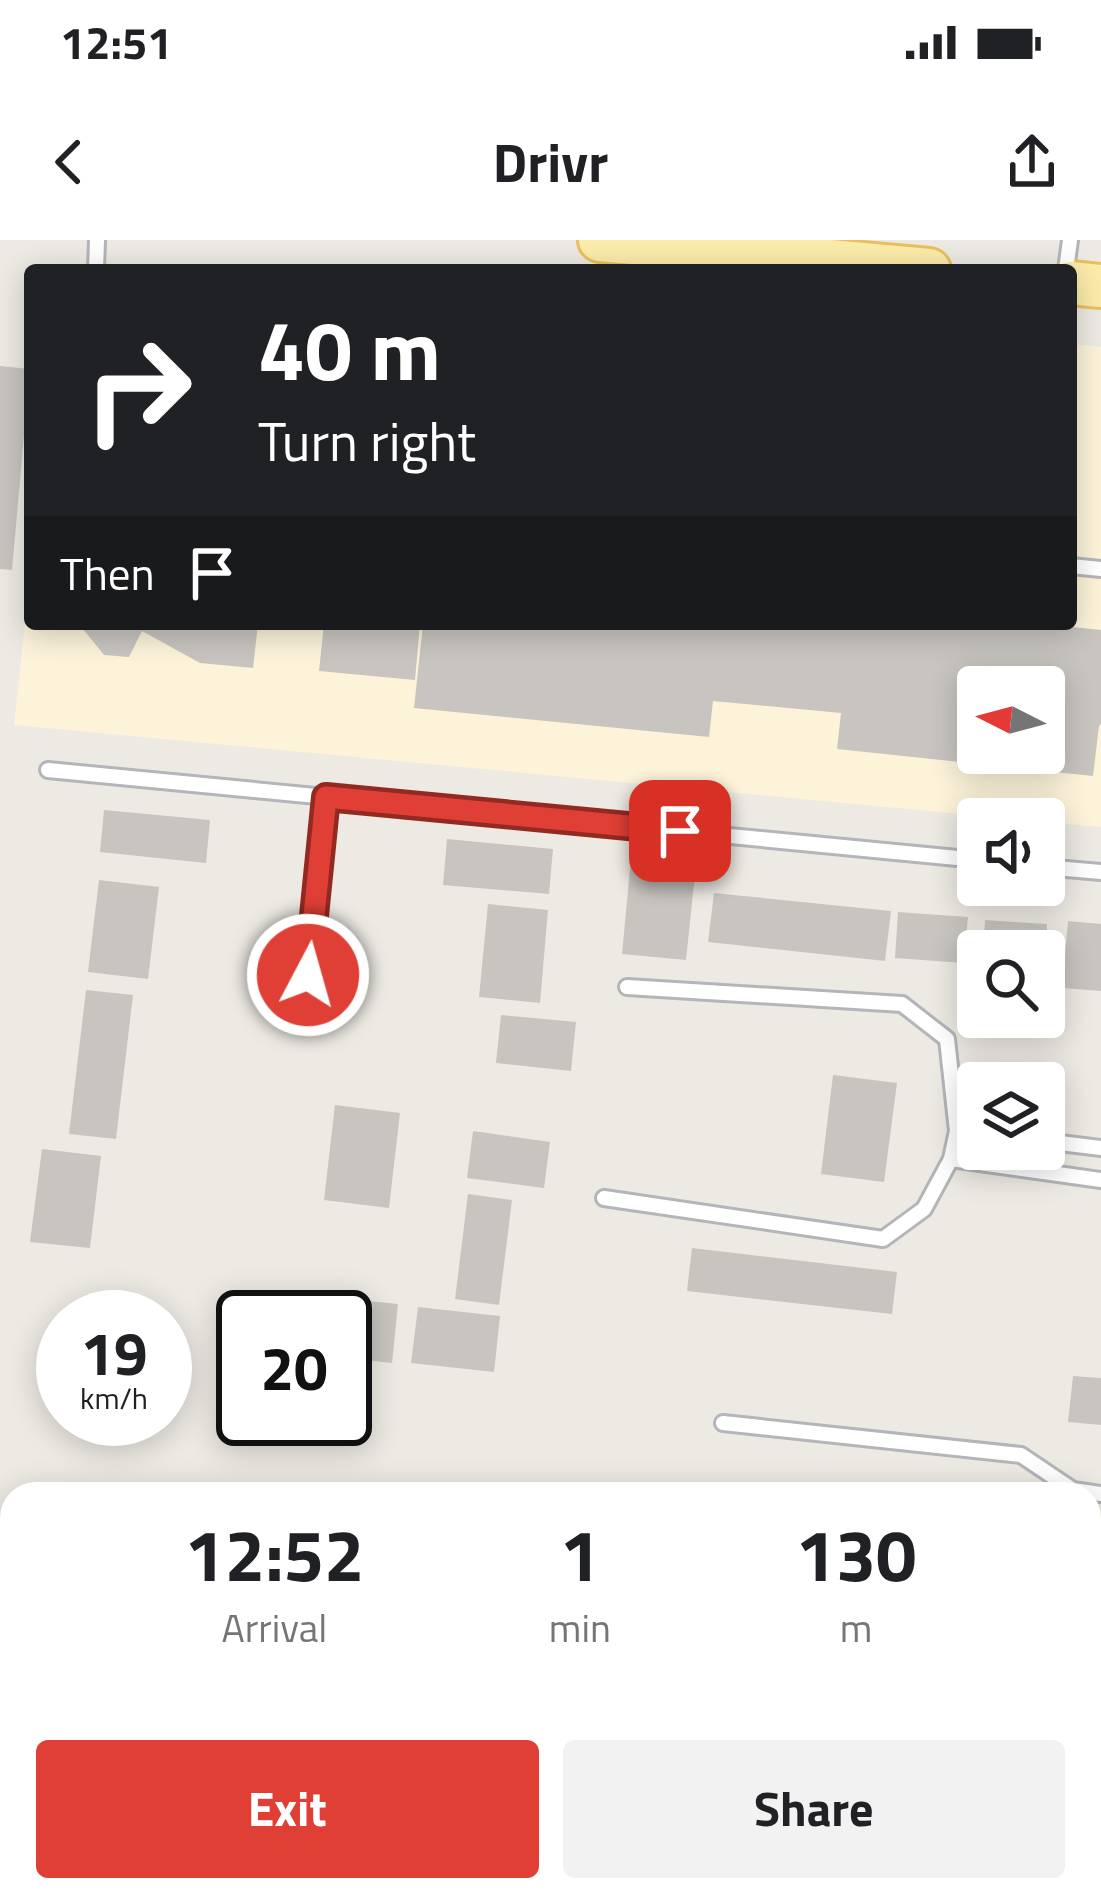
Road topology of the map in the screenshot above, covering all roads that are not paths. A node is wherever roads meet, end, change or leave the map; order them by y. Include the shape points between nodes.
1 (600, 240) edge
2 (758, 255) edge
3 (901, 264) edge
4 (48, 770) dead end
5 (326, 797) junction
6 (957, 858) edge
7 (1065, 869) edge
8 (1101, 872) edge
9 (308, 975) dead end
10 (627, 987) dead end
11 (957, 1123) edge
12 (957, 1135) edge
13 (1065, 1144) edge
14 (1101, 1148) edge
15 (951, 1159) junction
16 (1101, 1180) edge
17 (604, 1198) dead end
18 (723, 1423) dead end
19 (1061, 1482) edge

1 - 2 main road
2 - 3 main road
4 - 5 lane
5 - 6 lane
5 - 9 lane
7 - 8 lane
10 - 11 lane via 902,1004 947,1039
12 - 15 lane
13 - 14 lane
15 - 16 lane
15 - 17 lane via 924,1209 884,1239
18 - 19 lane via 1021,1455

